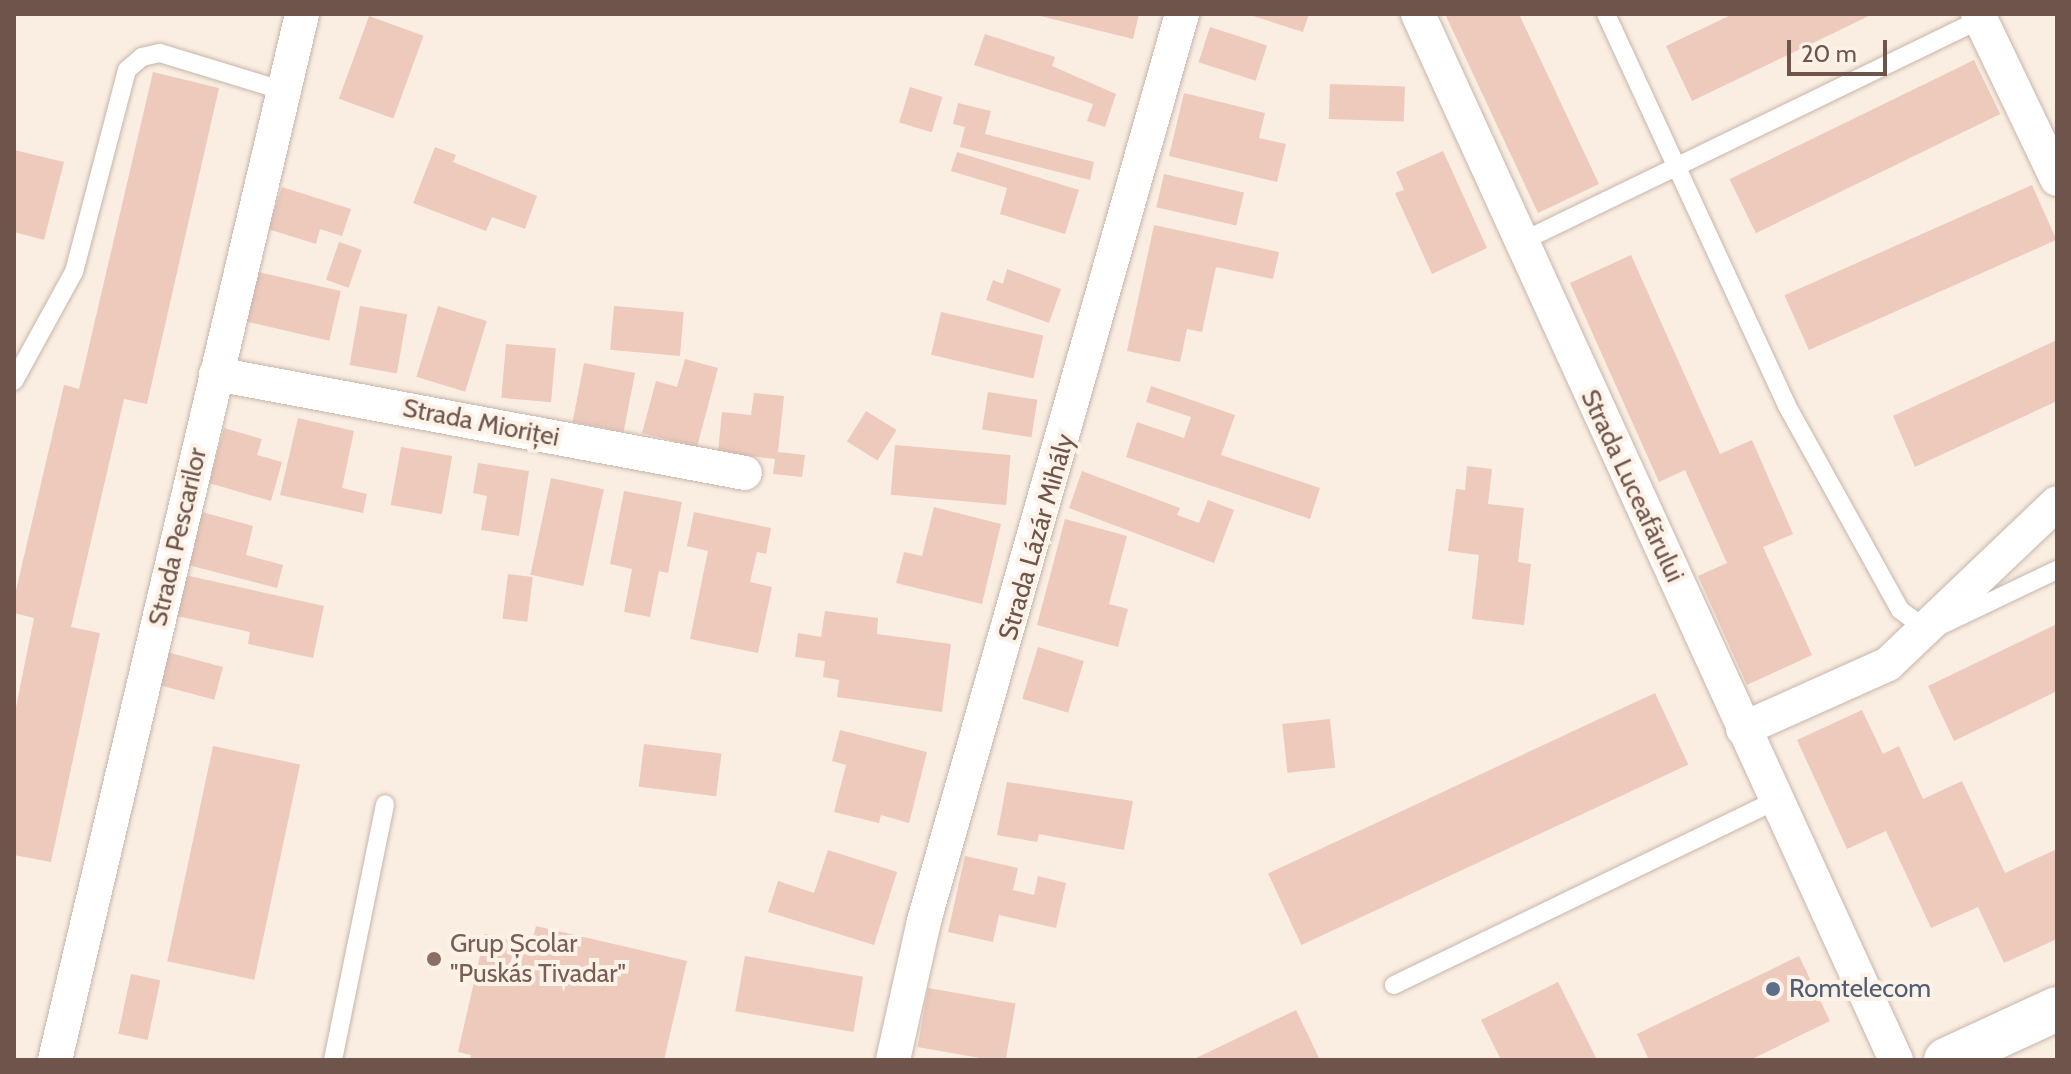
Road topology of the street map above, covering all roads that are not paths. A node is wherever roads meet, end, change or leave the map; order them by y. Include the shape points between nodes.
1 (302, 14) edge
2 (1182, 14) edge
3 (1418, 14) edge
4 (1606, 14) edge
5 (1980, 17) edge
6 (284, 91) junction
7 (1674, 169) junction
8 (2057, 179) edge
9 (1521, 242) junction
10 (216, 374) junction
11 (14, 381) edge
12 (745, 473) dead end
13 (2057, 503) edge
14 (2057, 570) edge
15 (1929, 631) junction
16 (1743, 729) junction
17 (1776, 800) junction
18 (385, 804) dead end
19 (1394, 985) dead end
20 (2057, 1009) edge
21 (55, 1060) edge
22 (333, 1060) edge
23 (893, 1060) edge
24 (1896, 1060) edge
25 (1946, 1060) edge

1 - 6 street, Strada Pescarilor
2 - 23 street, Strada Lázár Mihály via 924,921
3 - 9 street, Strada Luceafărului
4 - 7 lane
5 - 7 lane
5 - 8 street
6 - 10 street, Strada Pescarilor
6 - 11 lane via 160,53 142,57 127,70 74,272
7 - 9 lane
7 - 15 lane via 1793,418 1900,610
9 - 16 street, Strada Luceafărului
10 - 12 street, Strada Mioriței
10 - 21 street, Strada Pescarilor
13 - 15 street
14 - 15 lane
15 - 16 street via 1888,664
16 - 17 street, Strada Luceafărului
17 - 19 lane
17 - 24 street, Strada Luceafărului
18 - 22 lane
20 - 25 main road

